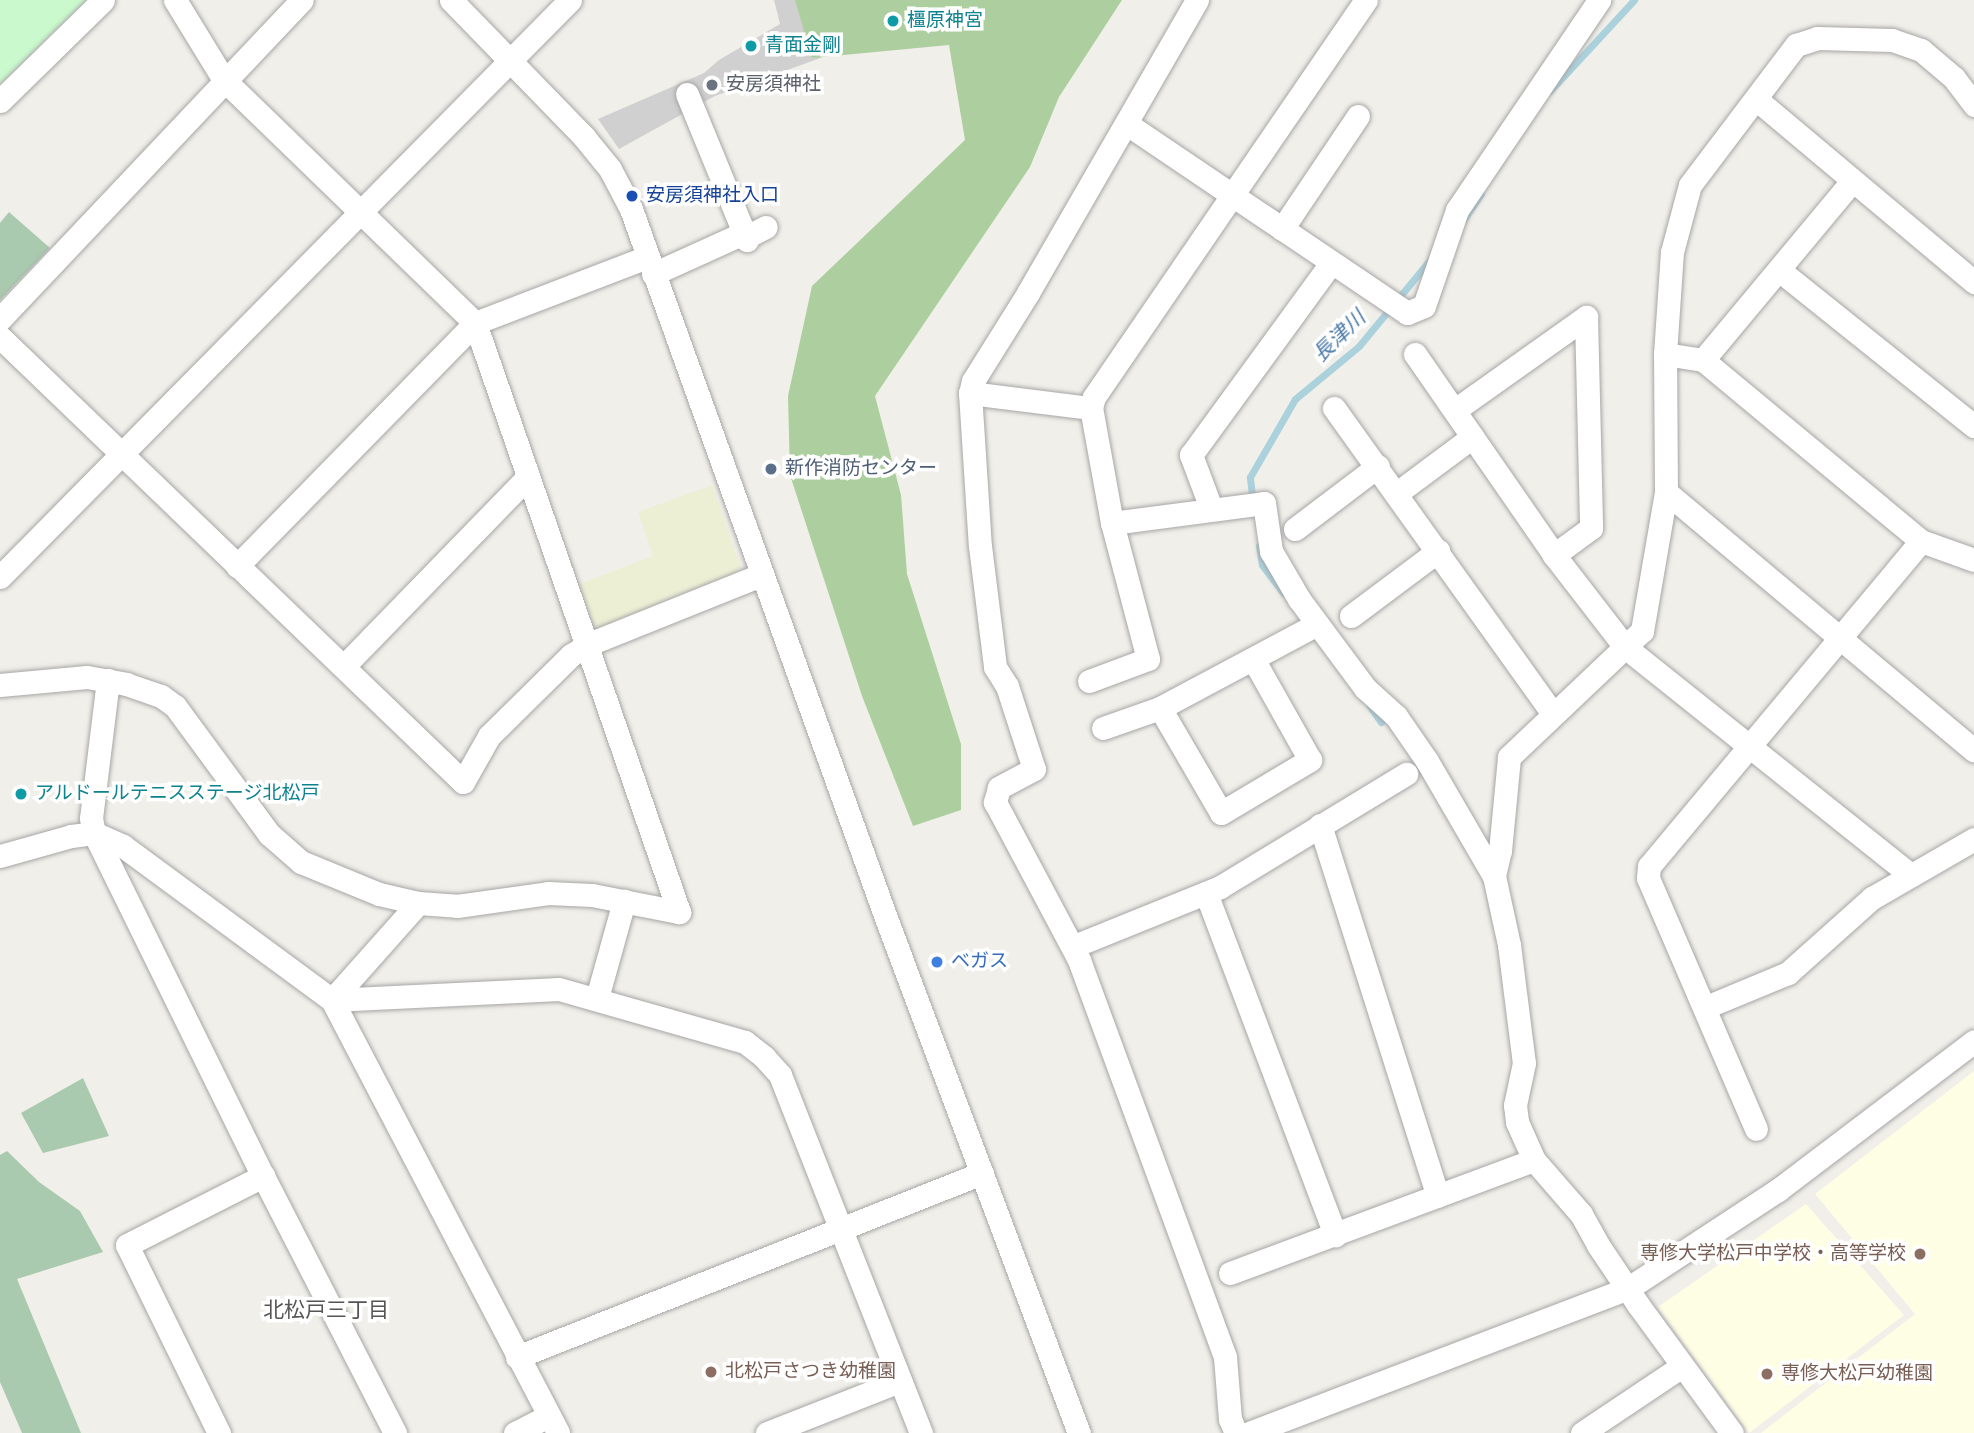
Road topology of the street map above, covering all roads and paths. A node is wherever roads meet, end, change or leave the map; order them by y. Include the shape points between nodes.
1 (103, 0) edge
2 (175, 0) edge
3 (302, 0) edge
4 (451, 0) edge
5 (570, 0) edge
6 (1197, 0) edge
7 (1366, 0) edge
8 (1598, 0) edge
9 (509, 59) junction
10 (224, 80) junction
11 (687, 94) dead end
12 (1756, 99) junction
13 (0, 101) edge
14 (1974, 105) edge
15 (1359, 116) dead end
16 (1127, 124) junction
17 (1852, 181) junction
18 (1233, 195) junction
19 (360, 210) junction
20 (1282, 229) junction
21 (1331, 263) junction
22 (650, 266) junction
23 (1779, 270) junction
24 (1974, 282) edge
25 (0, 319) edge
26 (475, 323) junction
27 (0, 337) edge
28 (1415, 354) dead end
29 (1665, 354) junction
30 (1703, 360) junction
31 (970, 393) junction
32 (1091, 408) junction
33 (1334, 408) dead end
34 (1455, 410) junction
35 (1974, 426) edge
36 (1472, 437) junction
37 (120, 454) junction
38 (1378, 466) junction
39 (528, 477) junction
40 (1666, 492) junction
41 (1397, 493) junction
42 (1210, 508) junction
43 (1112, 523) junction
44 (1295, 530) dead end
45 (1921, 541) junction
46 (1438, 551) junction
47 (1554, 555) junction
48 (1974, 560) edge
49 (237, 566) junction
50 (761, 575) junction
51 (0, 577) edge
52 (1351, 616) dead end
53 (1317, 624) junction
54 (1837, 638) junction
55 (589, 644) junction
56 (1625, 647) junction
57 (1253, 659) junction
58 (344, 666) junction
59 (108, 680) junction
60 (1089, 681) dead end
61 (0, 685) edge
62 (1160, 708) junction
63 (1553, 714) junction
64 (1103, 727) dead end
65 (1749, 746) junction
66 (1974, 750) edge
67 (1406, 774) dead end
68 (1320, 825) junction
69 (94, 833) junction
70 (1974, 839) edge
71 (0, 856) edge
72 (1909, 874) junction
73 (1494, 876) junction
74 (1206, 893) junction
75 (624, 901) junction
76 (418, 903) junction
77 (1074, 946) junction
78 (597, 998) junction
79 (332, 1000) junction
80 (1706, 1007) junction
81 (1974, 1041) edge
82 (1756, 1129) dead end
83 (1534, 1160) junction
84 (982, 1173) junction
85 (263, 1176) junction
86 (1438, 1196) junction
87 (840, 1228) junction
88 (1335, 1235) junction
89 (1230, 1273) dead end
90 (1627, 1290) junction
91 (517, 1357) junction
92 (1682, 1366) junction
93 (900, 1381) junction
94 (553, 1424) edge
95 (219, 1433) edge
96 (395, 1433) edge
97 (515, 1433) edge
98 (767, 1433) edge
99 (920, 1433) edge
100 (1079, 1433) edge
101 (1236, 1433) edge
102 (1249, 1433) edge
103 (1582, 1433) edge
104 (1732, 1433) edge

1 - 13 street
2 - 10 street
3 - 10 street
4 - 9 street
5 - 9 street
6 - 16 street
7 - 18 street
8 - 21 street via 1457,209 1424,306 1407,313
9 - 19 street
9 - 22 street via 610,169 631,209
10 - 19 street
10 - 25 street
11 - 22 street via 751,234
12 - 14 street via 1796,45 1844,37 1892,40 1921,50 1954,78
12 - 17 street
12 - 29 street via 1690,185 1672,252
15 - 20 street
16 - 18 street
16 - 31 street
17 - 23 street
17 - 24 street
18 - 20 street
18 - 32 street via 1094,397
19 - 26 street
19 - 37 street
20 - 21 street
21 - 42 street via 1191,455
22 - 26 street
22 - 50 street
23 - 30 street
23 - 35 street
26 - 39 street
26 - 49 street
27 - 37 street
28 - 34 street
29 - 30 street
29 - 40 street
30 - 45 street
31 - 32 street
31 - 77 street via 980,546 995,667 1007,686 1034,769 999,788 995,802
32 - 43 street
33 - 38 street
34 - 36 street
34 - 47 street via 1586,317 1591,528
36 - 41 street
36 - 47 street
37 - 49 street
37 - 51 street
38 - 41 street
38 - 44 street
39 - 55 street
39 - 58 street
40 - 54 street
40 - 56 street via 1643,631
41 - 46 street
42 - 43 street
42 - 53 street via 1264,503 1271,551
43 - 60 street via 1148,659
45 - 48 street
45 - 54 street
46 - 52 street
46 - 63 street
47 - 56 street
49 - 58 street
50 - 55 street
50 - 84 street
53 - 57 street
53 - 73 street via 1365,688 1396,716
54 - 65 street
54 - 66 street
55 - 58 street via 571,655 489,736 463,782
55 - 75 street via 679,912
56 - 63 street
56 - 65 street
57 - 62 street
57 - 62 street via 1310,760 1221,813
59 - 61 street via 87,677
59 - 69 street via 91,818
59 - 76 street via 155,694 175,706 269,834 301,862 379,894
62 - 64 street
63 - 73 street via 1509,757
65 - 72 street
65 - 80 street via 1649,866 1648,878
67 - 68 street
68 - 74 street
68 - 86 street
69 - 71 street
69 - 79 street via 142,857
69 - 85 street
70 - 72 street
72 - 80 street via 1864,905 1788,973
73 - 83 street via 1509,945 1524,1063 1516,1113
74 - 77 street
74 - 88 street
75 - 76 street via 548,893 457,906
75 - 78 street
76 - 79 street
77 - 101 street via 1225,1357
78 - 79 street via 559,989 521,988
78 - 87 street via 726,1035 764,1057 780,1075
79 - 91 street
80 - 82 street
81 - 90 street via 1778,1190
83 - 86 street
83 - 90 street via 1581,1214
84 - 87 street
84 - 100 street
85 - 95 street via 127,1245
85 - 96 street
86 - 88 street
87 - 91 street
87 - 93 street
88 - 89 street
90 - 92 street
90 - 102 street
91 - 94 street
92 - 103 street
92 - 104 street
93 - 98 street
93 - 99 street
94 - 97 street

